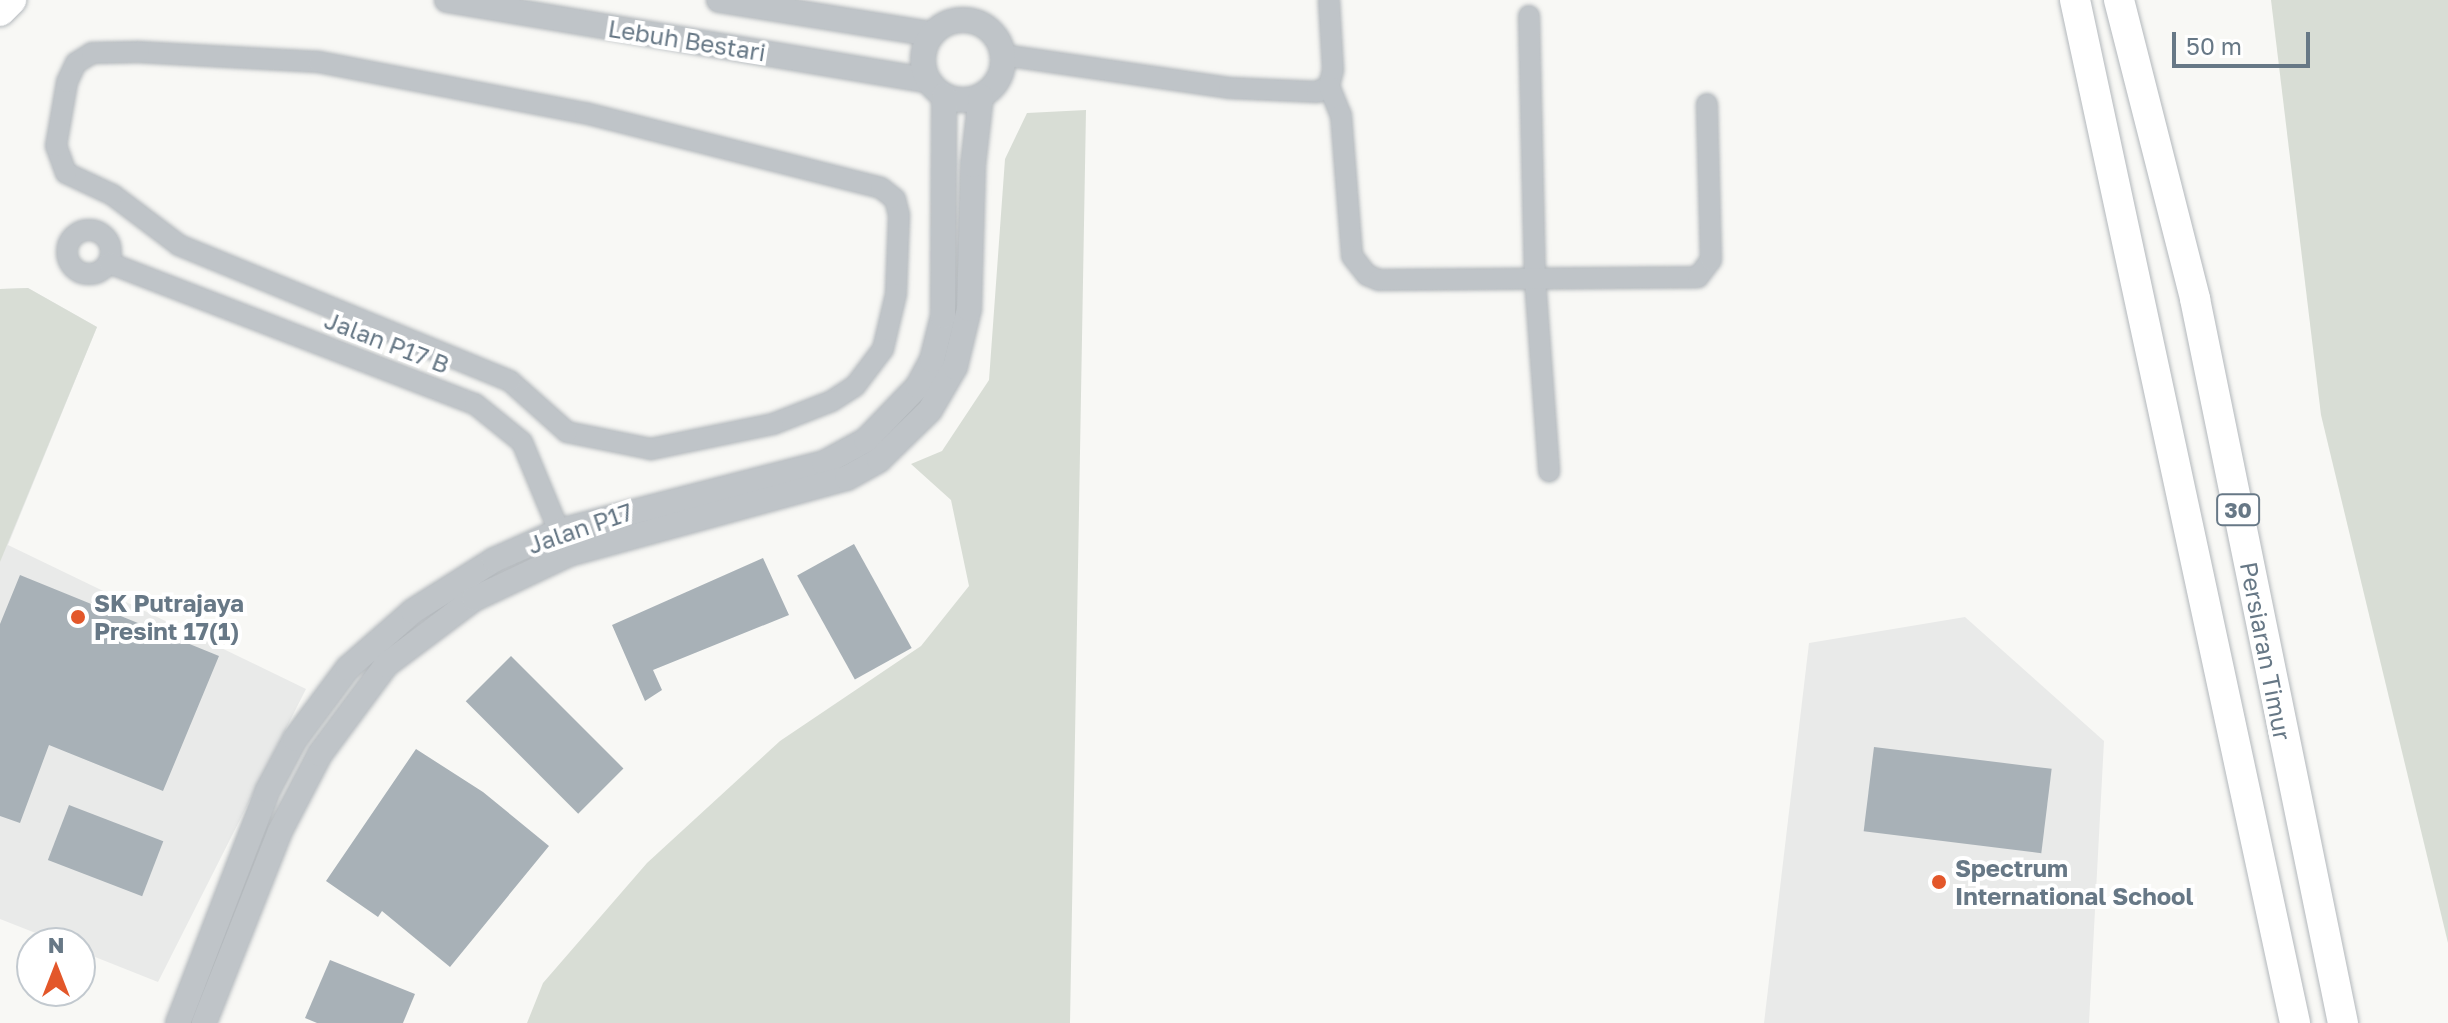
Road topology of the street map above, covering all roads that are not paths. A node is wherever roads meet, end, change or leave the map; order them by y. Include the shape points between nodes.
1 (11, 0) edge
2 (447, 0) edge
3 (719, 0) edge
4 (1329, 0) edge
5 (2075, 0) edge
6 (2119, 0) edge
7 (0, 11) edge
8 (1529, 16) dead end
9 (931, 34) junction
10 (1003, 55) junction
11 (1329, 86) junction
12 (936, 88) junction
13 (981, 96) junction
14 (1707, 104) dead end
15 (131, 208) junction
16 (105, 237) junction
17 (109, 263) junction
18 (1535, 279) junction
19 (362, 320) junction
20 (346, 354) junction
21 (1549, 471) dead end
22 (559, 531) junction
23 (569, 554) junction
24 (178, 1023) edge
25 (204, 1023) edge
26 (2295, 1023) edge
27 (2343, 1023) edge

1 - 7 main road
2 - 12 street, Lebuh Bestari
3 - 9 street, Lebuh Bestari
4 - 11 street
5 - 26 main road, Persiaran Timur / 30
6 - 27 main road, Persiaran Timur / 30 via 2195,299
8 - 18 street
9 - 10 street via 950,22 977,23 992,33
9 - 12 street via 922,65
10 - 11 street via 1229,88 1297,93
10 - 13 street via 998,81
11 - 18 street via 1341,115 1352,256 1367,275 1379,280
12 - 13 street via 969,100
12 - 22 street, Jalan P17 via 941,336 918,386 894,415 866,440 824,463
13 - 23 street, Jalan P17 via 973,165 969,309 955,367 930,410 879,460 847,478
14 - 18 street via 1711,260 1704,273 1687,279
15 - 16 street
15 - 19 street via 179,245
15 - 19 street via 66,173 58,159 67,82 76,63 92,53 300,59 505,96 881,188 898,206 892,321 872,368 816,411 683,446 642,449 567,432 510,381
16 - 17 street via 111,249
16 - 17 street via 93,230 79,233 69,243 68,258 76,270 91,275
17 - 20 street, Jalan P17 B
18 - 21 street
19 - 20 street
20 - 22 street, Jalan P17 B via 475,404 503,422 522,442
22 - 23 street, Jalan P17 B
22 - 24 street, Jalan P17 via 494,560 413,611 348,668 323,699 268,790
23 - 25 street, Jalan P17 via 515,577 445,618 386,665 350,708 280,831

